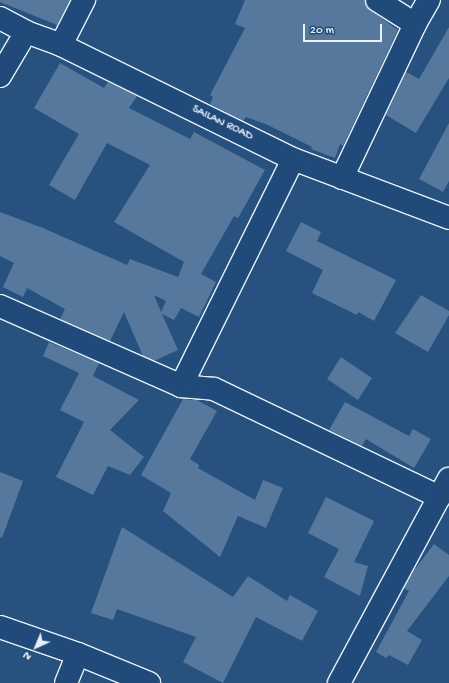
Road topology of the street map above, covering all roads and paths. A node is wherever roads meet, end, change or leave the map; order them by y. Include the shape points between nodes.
1 (84, 0) edge
2 (377, 0) edge
3 (429, 0) edge
4 (0, 18) edge
5 (415, 24) junction
6 (26, 32) junction
7 (61, 45) junction
8 (0, 76) edge
9 (293, 159) junction
10 (342, 178) junction
11 (449, 218) edge
12 (0, 306) edge
13 (181, 386) junction
14 (444, 488) edge
15 (0, 627) edge
16 (78, 654) junction
17 (66, 683) edge
18 (149, 683) edge
19 (338, 683) edge

1 - 7 street
2 - 5 street
3 - 5 street
4 - 6 street, SAILAN ROAD
5 - 10 street
6 - 7 street, SAILAN ROAD
6 - 8 street
7 - 9 street, SAILAN ROAD
9 - 10 street, SAILAN ROAD
9 - 13 street
10 - 11 street, SAILAN ROAD
12 - 13 street
13 - 14 street via 214,389
14 - 19 street
15 - 16 street
16 - 17 street
16 - 18 street

